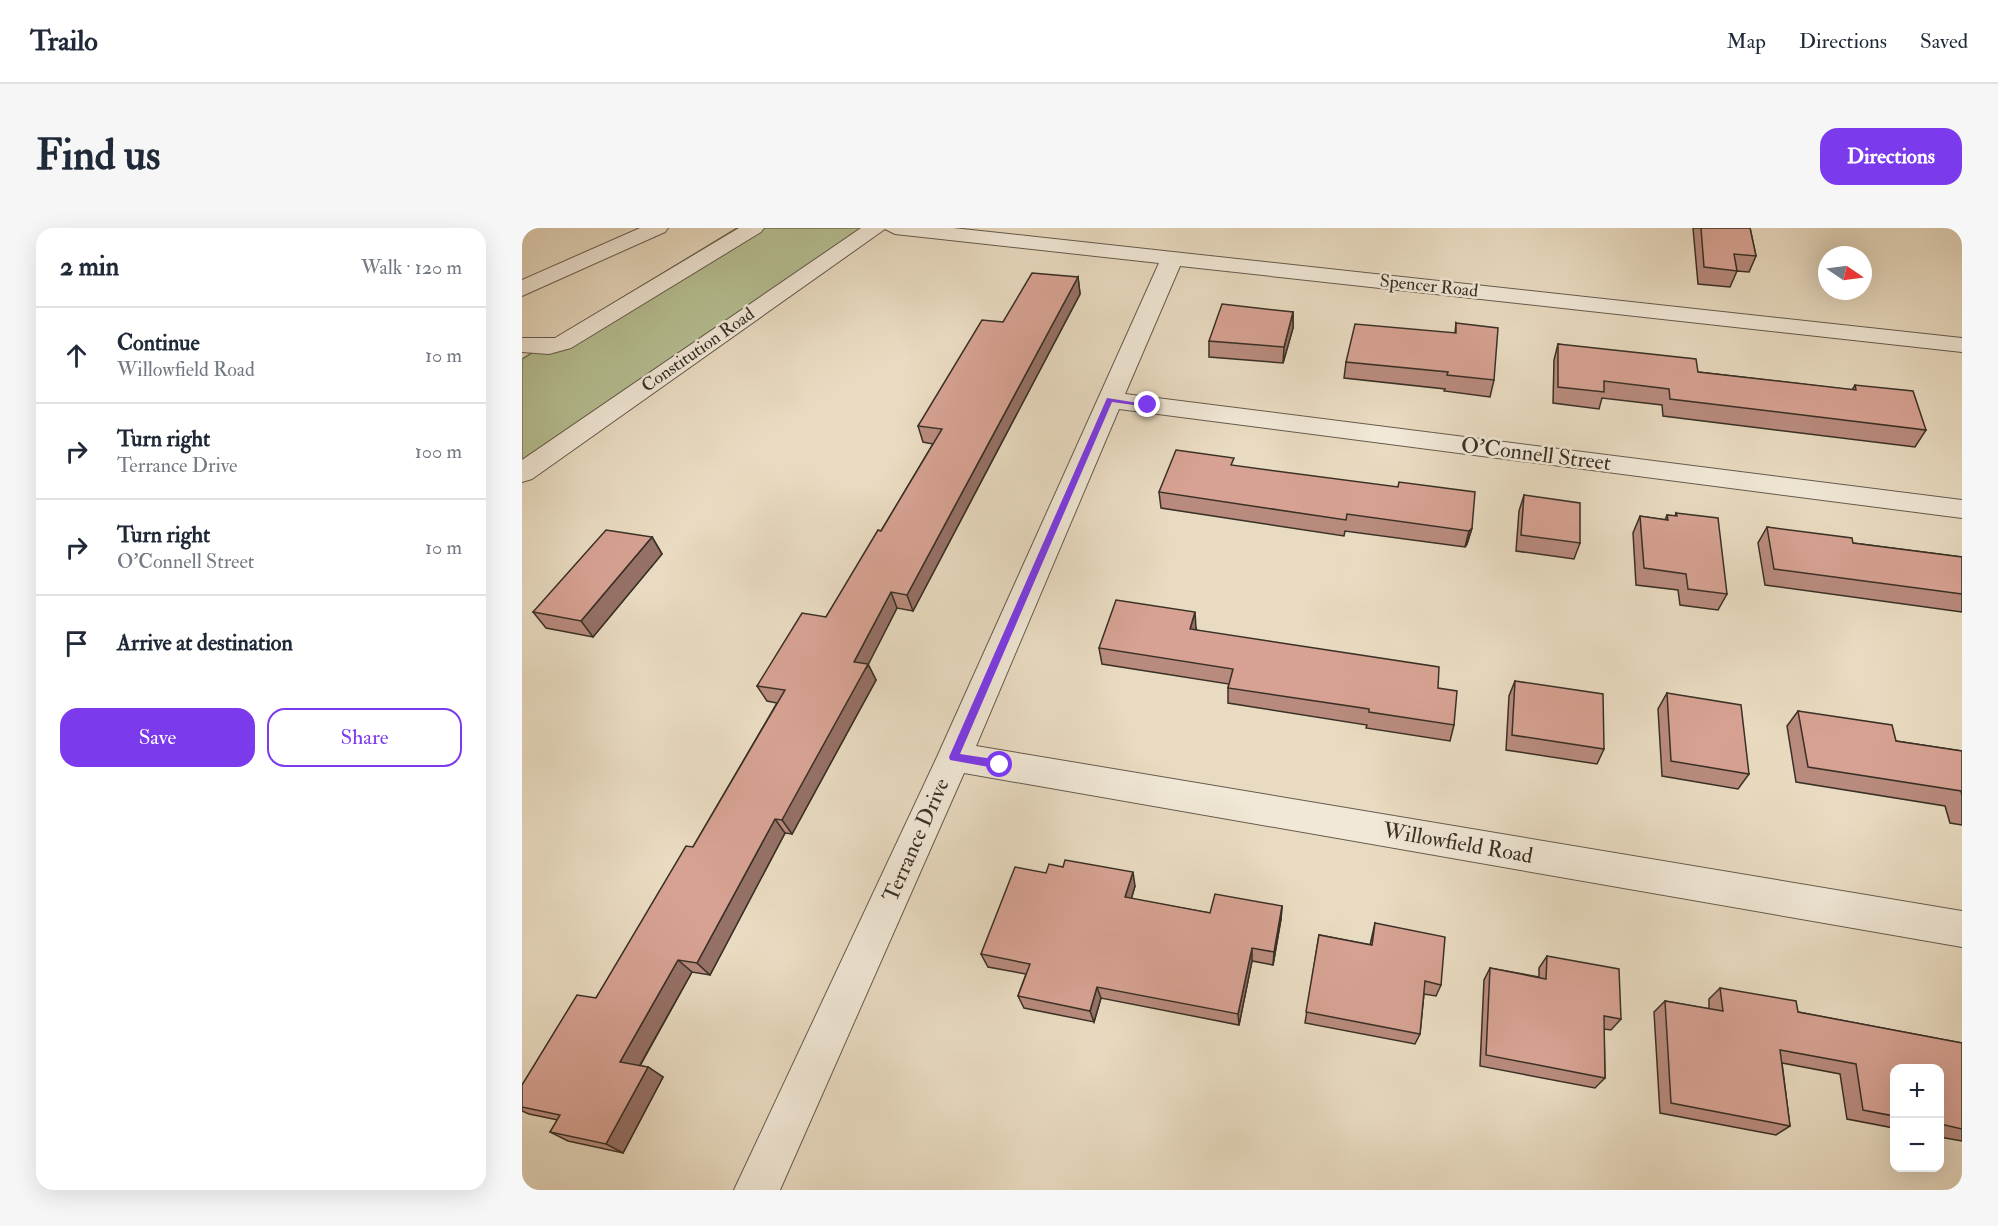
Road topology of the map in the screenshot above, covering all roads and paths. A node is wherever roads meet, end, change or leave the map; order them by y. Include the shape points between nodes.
1 (658, 228) edge
2 (754, 228) edge
3 (875, 228) edge
4 (895, 228) edge
5 (1172, 258) junction
6 (522, 288) edge
7 (564, 343) junction
8 (522, 345) edge
9 (1962, 345) edge
10 (522, 370) edge
11 (1110, 400) junction
12 (522, 473) edge
13 (1962, 509) edge
14 (954, 757) junction
15 (1962, 929) edge
16 (757, 1190) edge

1 - 6 street
2 - 7 street
3 - 12 street, Constitution Road
4 - 5 street, Spencer Road
5 - 9 street, Spencer Road
5 - 11 street, Terrance Drive
7 - 8 street
7 - 10 street
11 - 13 street, O'Connell Street
11 - 14 street, Terrance Drive
14 - 15 street, Willowfield Road
14 - 16 street, Terrance Drive

